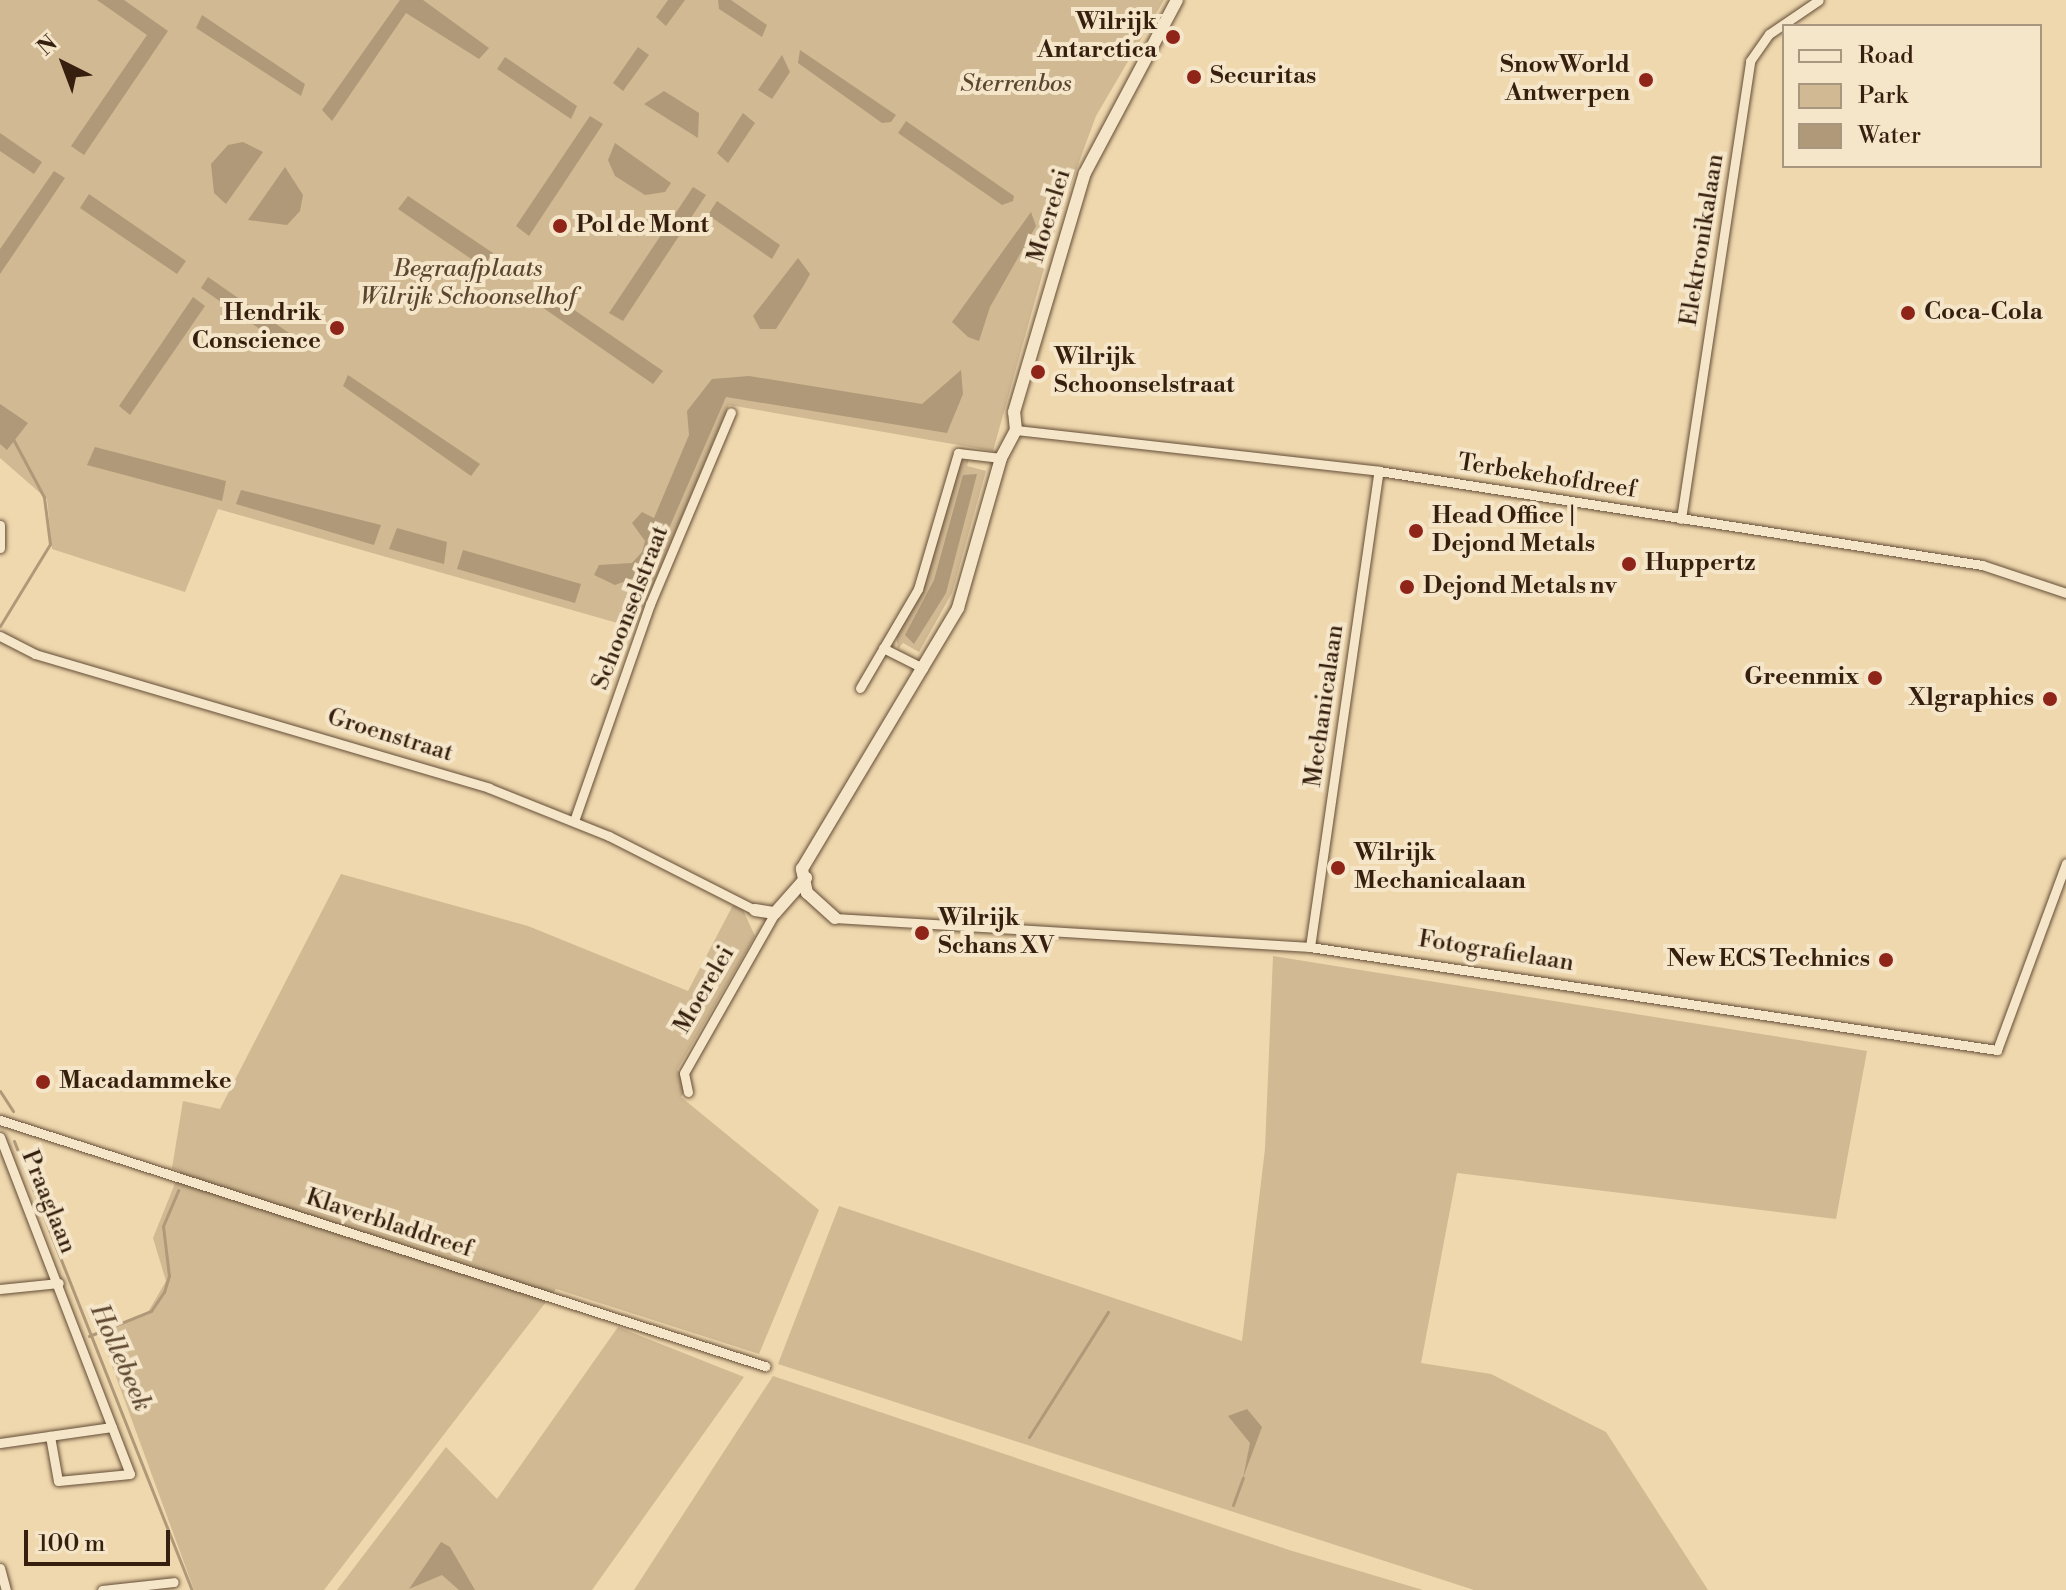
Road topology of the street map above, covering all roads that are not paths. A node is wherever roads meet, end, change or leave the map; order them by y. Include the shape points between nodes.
1 (1177, 0) edge
2 (1819, 0) edge
3 (1784, 24) edge
4 (1782, 25) edge
5 (731, 412) dead end
6 (1016, 430) junction
7 (1001, 458) junction
8 (1379, 471) junction
9 (1681, 519) junction
10 (0, 525) edge
11 (0, 548) edge
12 (2066, 593) edge
13 (0, 636) edge
14 (883, 648) junction
15 (923, 668) junction
16 (860, 688) dead end
17 (574, 821) junction
18 (2066, 863) edge
19 (802, 883) junction
20 (755, 910) joint
21 (775, 913) junction
22 (835, 918) joint
23 (1310, 947) junction
24 (688, 1092) dead end
25 (0, 1120) edge
26 (0, 1137) edge
27 (59, 1283) junction
28 (0, 1289) edge
29 (765, 1366) dead end
30 (112, 1427) junction
31 (50, 1436) junction
32 (0, 1443) edge
33 (0, 1568) edge
34 (174, 1582) dead end
35 (6, 1590) edge
36 (102, 1590) edge

1 - 6 street, Moerelei via 1085,173 1014,412
2 - 3 street, Elektronikalaan
4 - 9 street, Elektronikalaan via 1750,61
5 - 17 street, Schoonselstraat via 650,604
6 - 7 street, Moerelei
6 - 8 street, Terbekehofdreef
7 - 14 street via 958,453 918,589
7 - 15 street, Moerelei via 958,608
8 - 9 street, Terbekehofdreef
8 - 23 street, Mechanicalaan
9 - 12 street, Terbekehofdreef via 1993,567
10 - 11 street
13 - 17 street, Groenstraat via 35,654 378,751
14 - 15 street
14 - 16 street
15 - 19 street, Moerelei via 818,845
17 - 20 street, Groenstraat
18 - 23 street, Fotografielaan via 1997,1050
19 - 21 street, Moerelei
19 - 22 street, Fotografielaan
20 - 21 street
21 - 24 street, Moerelei via 684,1073
22 - 23 street, Fotografielaan
25 - 29 street, Klaverbladdreef
26 - 27 street, Praaglaan
27 - 28 street, Praaglaan
27 - 30 street, Praaglaan
30 - 31 street
30 - 31 street, Praaglaan via 130,1474 58,1481
31 - 32 street
33 - 35 street
34 - 36 street

